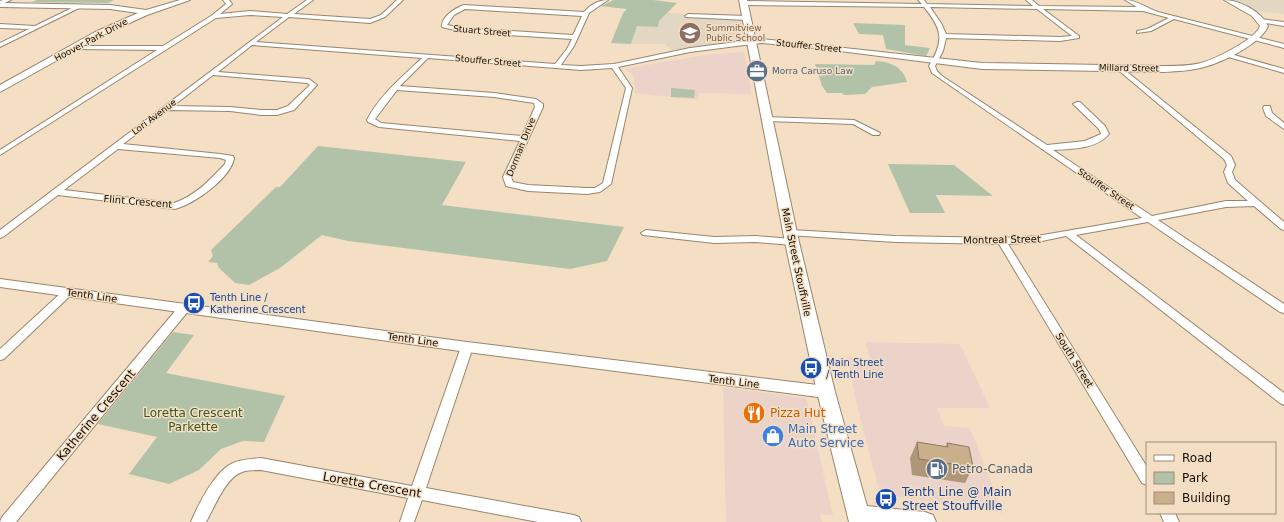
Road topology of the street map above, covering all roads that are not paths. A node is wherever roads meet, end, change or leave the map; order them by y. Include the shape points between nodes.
1 (8, 0) edge
2 (187, 0) edge
3 (226, 0) edge
4 (310, 0) edge
5 (400, 0) edge
6 (605, 0) edge
7 (921, 0) edge
8 (1029, 0) edge
9 (1128, 0) edge
10 (1227, 0) edge
11 (744, 1) edge
12 (0, 4) edge
13 (80, 6) junction
14 (926, 6) junction
15 (1038, 7) junction
16 (1144, 9) junction
17 (146, 12) junction
18 (584, 14) junction
19 (215, 16) junction
20 (289, 16) junction
21 (688, 16) dead end
22 (746, 18) junction
23 (1174, 18) junction
24 (1261, 21) junction
25 (1284, 24) edge
26 (0, 26) edge
27 (36, 27) junction
28 (1139, 32) dead end
29 (943, 36) junction
30 (575, 37) junction
31 (1255, 38) junction
32 (752, 42) junction
33 (250, 43) junction
34 (0, 45) edge
35 (1284, 46) edge
36 (76, 47) junction
37 (163, 48) junction
38 (1227, 54) junction
39 (427, 56) junction
40 (935, 60) junction
41 (558, 66) junction
42 (614, 66) junction
43 (1119, 68) junction
44 (1284, 71) edge
45 (212, 73) junction
46 (395, 88) junction
47 (0, 89) edge
48 (1077, 104) dead end
49 (165, 108) junction
50 (1267, 108) dead end
51 (767, 119) junction
52 (1284, 127) edge
53 (876, 133) dead end
54 (524, 139) junction
55 (116, 146) junction
56 (1045, 148) junction
57 (0, 153) edge
58 (55, 192) junction
59 (1257, 203) junction
60 (1149, 218) junction
61 (1284, 226) edge
62 (1068, 232) junction
63 (646, 233) dead end
64 (0, 235) edge
65 (792, 238) junction
66 (1002, 241) junction
67 (0, 283) edge
68 (68, 292) junction
69 (185, 308) junction
70 (1284, 309) edge
71 (467, 347) junction
72 (0, 356) edge
73 (826, 392) junction
74 (1284, 400) edge
75 (1146, 477) edge
76 (417, 493) junction
77 (860, 518) edge
78 (7, 522) edge
79 (198, 522) edge
80 (407, 522) edge
81 (574, 522) edge
82 (925, 522) edge

1 - 12 street
2 - 17 street, Hoover Park Drive
3 - 19 street via 229,4
4 - 20 street, Lori Avenue
5 - 20 street via 385,16 370,21
6 - 18 street via 590,7
7 - 14 street
8 - 15 street
9 - 16 street
10 - 24 street
11 - 14 street
11 - 22 main road, Main Street Stouffville
12 - 13 street
13 - 17 street via 110,6
13 - 27 street
14 - 15 street
14 - 29 street via 940,25
15 - 16 street
15 - 29 street via 1077,38
16 - 23 street
17 - 36 street, Hoover Park Drive
18 - 30 street
18 - 30 street, Stuart Street via 464,7 454,12 444,26 463,30
19 - 20 street
19 - 37 street
20 - 33 street, Lori Avenue
21 - 22 street
22 - 32 main road, Main Street Stouffville
23 - 28 street
23 - 31 street
24 - 25 street
24 - 31 street via 1263,31
26 - 27 street
27 - 34 street
29 - 40 street via 942,49
30 - 41 street via 568,53
31 - 35 street
31 - 38 street, Millard Street
32 - 40 street, Stouffer Street via 816,46
32 - 42 street, Stouffer Street via 690,50
32 - 51 main road, Main Street Stouffville
33 - 39 street, Stouffer Street
33 - 45 street, Lori Avenue
36 - 37 street
36 - 47 street, Hoover Park Drive
37 - 57 street
38 - 43 street, Millard Street via 1190,68
38 - 44 street
39 - 41 street, Stouffer Street
39 - 46 street
40 - 43 street, Millard Street via 982,66
40 - 56 street, Stouffer Street via 932,66 940,77
41 - 42 street, Stouffer Street
42 - 54 street, Dorman Drive via 629,88 607,184 587,191 528,188 509,184 507,177
43 - 59 street via 1228,158 1231,165 1228,172 1231,181
45 - 49 street, Lori Avenue
45 - 49 street via 309,81 314,85 286,111
46 - 54 street, Dorman Drive via 494,95 536,101 539,107
46 - 54 street via 373,116 371,120 374,123
48 - 56 street via 1102,128 1105,134 1103,137 1090,142
49 - 55 street, Lori Avenue
50 - 52 street via 1268,114
51 - 53 street via 854,122
51 - 65 main road, Main Street Stouffville
55 - 58 street, Lori Avenue
55 - 58 street, Flint Crescent via 220,156 230,158 230,161 229,165 196,197 175,206
56 - 60 street, Stouffer Street
58 - 64 street, Lori Avenue
59 - 60 street, Montreal Street via 1226,204
59 - 61 street
60 - 62 street, Montreal Street via 1110,227
60 - 70 street, Stouffer Street
62 - 66 street, Montreal Street via 1043,239
62 - 74 street
63 - 65 street, Montreal Street via 714,240
65 - 66 street, Montreal Street
65 - 73 main road, Main Street Stouffville
66 - 75 street, South Street
67 - 68 street, Tenth Line
68 - 69 street, Tenth Line
68 - 72 street
69 - 71 street, Tenth Line
69 - 78 street, Katherine Crescent
71 - 73 street, Tenth Line
71 - 76 street
73 - 77 main road, Main Street Stouffville
76 - 79 street, Loretta Crescent via 261,464 246,465 236,468 225,477
76 - 80 street
76 - 81 street, Loretta Crescent
77 - 82 main road

